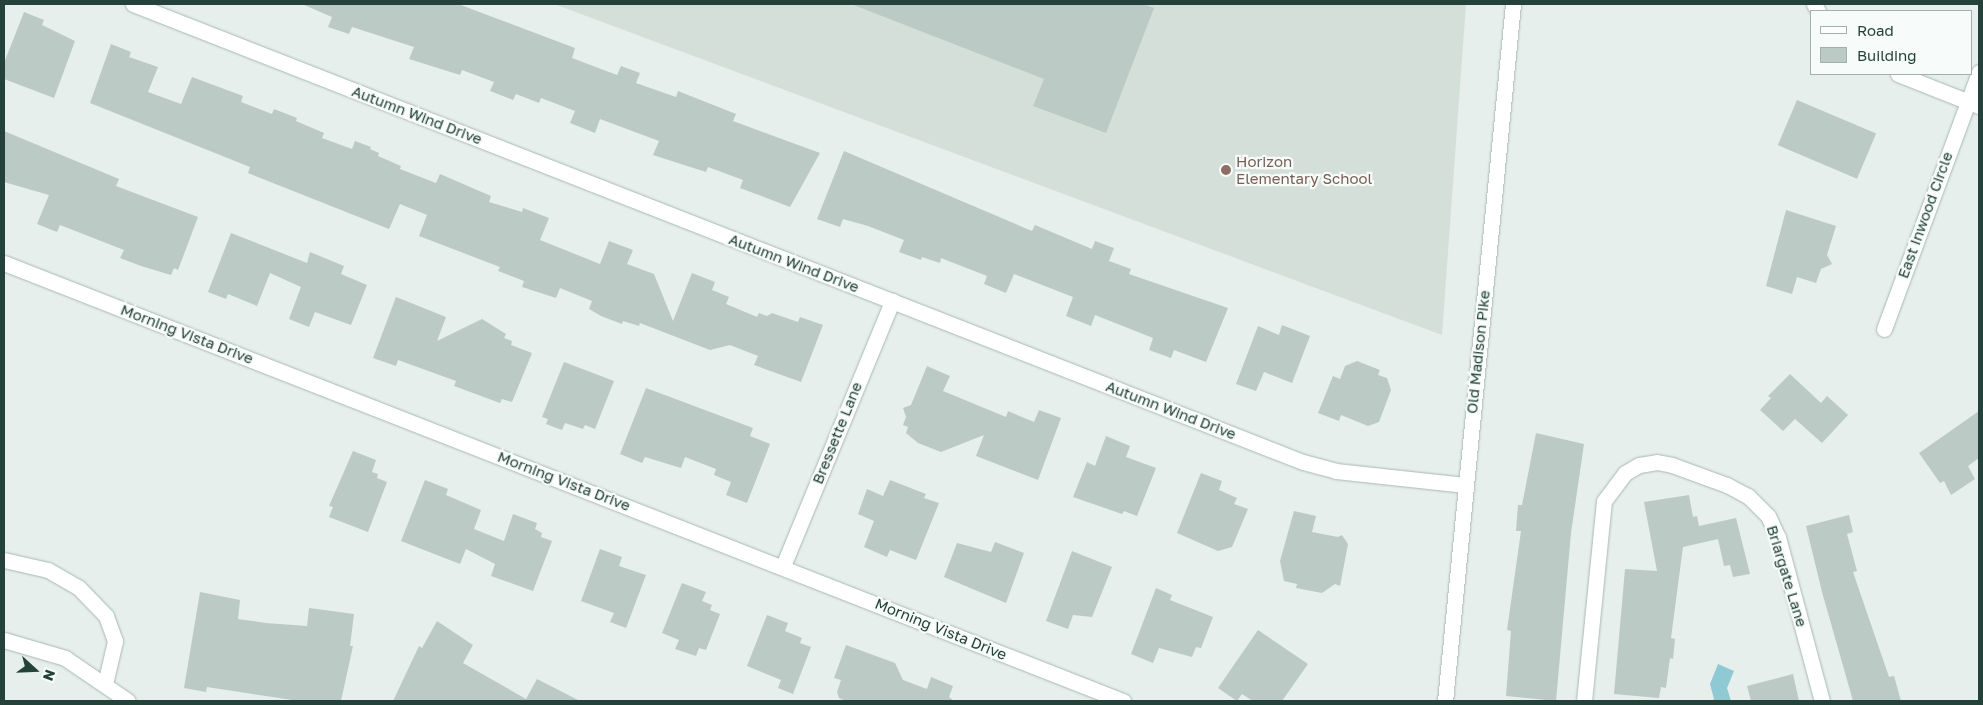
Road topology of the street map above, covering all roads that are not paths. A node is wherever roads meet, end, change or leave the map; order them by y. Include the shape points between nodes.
1 (133, 4) edge
2 (1513, 4) edge
3 (1979, 72) edge
4 (1901, 75) edge
5 (1973, 103) edge
6 (4, 263) edge
7 (892, 301) junction
8 (1884, 329) dead end
9 (1464, 485) junction
10 (4, 560) edge
11 (783, 566) junction
12 (4, 640) edge
13 (105, 684) junction
14 (128, 701) edge
15 (1123, 701) edge
16 (1445, 701) edge
17 (1584, 701) edge
18 (1822, 701) edge

1 - 7 street, Autumn Wind Drive
2 - 9 street, Old Madison Pike
3 - 5 street, East Inwood Circle
4 - 5 street
5 - 8 street, East Inwood Circle
6 - 11 street, Morning Vista Drive
7 - 9 street, Autumn Wind Drive via 1303,462 1336,471
7 - 11 street, Bressette Lane
9 - 16 street, Old Madison Pike
10 - 13 street via 48,570 79,588 106,616 116,641
11 - 15 street, Morning Vista Drive
12 - 13 street via 65,658
13 - 14 street
17 - 18 street, Briargate Lane via 1604,501 1625,473 1639,465 1656,462 1727,485 1748,496 1768,516 1778,537

